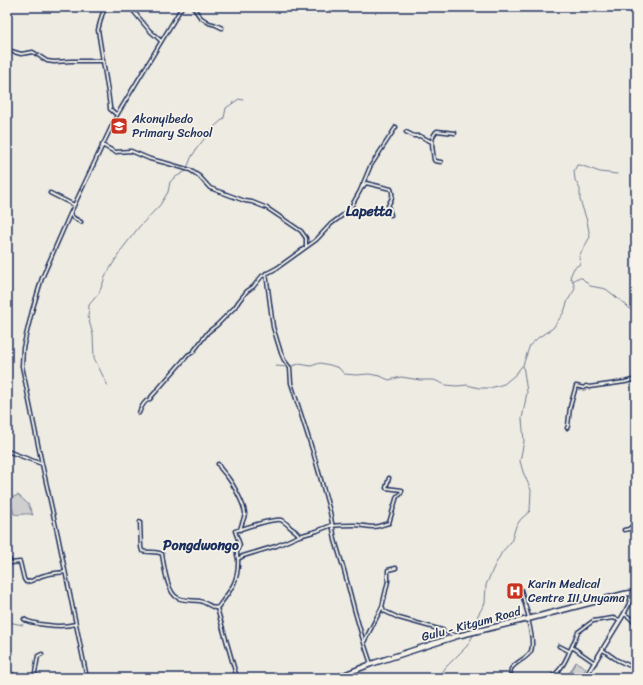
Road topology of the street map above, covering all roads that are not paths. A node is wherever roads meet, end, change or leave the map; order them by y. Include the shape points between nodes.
1 (106, 7) edge
2 (130, 7) edge
3 (182, 7) edge
4 (193, 7) edge
5 (222, 28) dead end
6 (161, 41) junction
7 (11, 51) dead end
8 (102, 61) junction
9 (117, 115) junction
10 (396, 128) dead end
11 (406, 132) dead end
12 (455, 133) dead end
13 (432, 142) junction
14 (102, 145) junction
15 (441, 162) dead end
16 (360, 191) junction
17 (50, 193) dead end
18 (74, 205) junction
19 (70, 214) junction
20 (391, 215) dead end
21 (81, 222) dead end
22 (306, 247) junction
23 (266, 273) junction
24 (636, 379) edge
25 (139, 413) dead end
26 (567, 428) dead end
27 (7, 451) edge
28 (42, 464) junction
29 (218, 464) dead end
30 (389, 478) dead end
31 (140, 522) dead end
32 (636, 522) edge
33 (332, 525) junction
34 (240, 530) junction
35 (624, 530) dead end
36 (299, 536) junction
37 (9, 559) dead end
38 (238, 559) junction
39 (396, 568) dead end
40 (65, 572) junction
41 (521, 590) dead end
42 (634, 592) edge
43 (382, 607) junction
44 (217, 608) junction
45 (624, 614) junction
46 (24, 619) dead end
47 (529, 619) junction
48 (621, 620) junction
49 (76, 624) junction
50 (636, 627) edge
51 (456, 636) junction
52 (364, 643) junction
53 (559, 646) dead end
54 (572, 647) junction
55 (603, 650) junction
56 (569, 651) junction
57 (42, 654) dead end
58 (595, 663) junction
59 (371, 664) junction
60 (7, 668) edge
61 (636, 668) edge
62 (558, 672) junction
63 (552, 676) junction
64 (17, 678) edge
65 (34, 678) edge
66 (87, 678) edge
67 (237, 678) edge
68 (336, 678) edge
69 (473, 678) edge
70 (477, 678) edge
71 (510, 678) edge
72 (549, 678) edge
73 (555, 678) edge
74 (559, 678) edge
75 (585, 678) edge

1 - 8 street via 98,30
2 - 6 street
3 - 6 street
4 - 5 street via 198,16
6 - 9 street
7 - 8 street via 21,54 33,52 47,61 54,62
8 - 9 street via 110,109
9 - 14 street
10 - 16 street via 370,167
11 - 13 street
12 - 13 street via 435,131
13 - 15 street via 434,160
14 - 18 street
14 - 22 street via 115,152 131,151 190,170 210,188 268,208 301,231 306,238
16 - 20 street via 366,183 391,189 392,198 388,206
16 - 22 street via 351,207
17 - 18 street
18 - 19 street
19 - 21 street
19 - 28 street via 42,278 22,348 22,366
22 - 23 street
23 - 25 street via 208,332 150,399 144,402
23 - 33 street via 273,327 281,353 290,368 291,383 314,455
24 - 26 street via 584,388 576,386
27 - 28 street
28 - 40 street
29 - 34 street via 244,507 245,515
30 - 33 street via 386,488 402,492 397,496 389,523 374,527
31 - 44 street via 142,551 162,554 166,579 176,597 200,601
32 - 35 street
33 - 36 street
33 - 52 street
34 - 36 street via 280,520
34 - 38 street via 235,531 240,545 236,551
36 - 38 street
37 - 40 street via 11,563 20,562 26,582
38 - 44 street via 235,582
39 - 43 street via 388,570
40 - 49 street
41 - 47 street
42 - 45 street
42 - 47 main road, Gulu - Kitgum Road
43 - 51 street via 384,611 399,618
43 - 52 street
44 - 67 street
45 - 48 street
45 - 50 street via 632,619
46 - 49 street via 30,623 56,627
47 - 51 main road, Gulu - Kitgum Road
47 - 71 street via 531,651 512,667
48 - 54 street via 614,618 593,621 577,633
48 - 55 street
49 - 66 street
51 - 59 main road, Gulu - Kitgum Road
52 - 59 street
53 - 56 street
54 - 56 street
54 - 58 street
55 - 58 street
55 - 61 street via 616,660
56 - 62 street
57 - 65 street via 38,656
58 - 75 street
59 - 68 main road, Gulu - Kitgum Road
60 - 64 street
62 - 63 street
62 - 74 street
63 - 72 street
63 - 73 street
69 - 70 street

